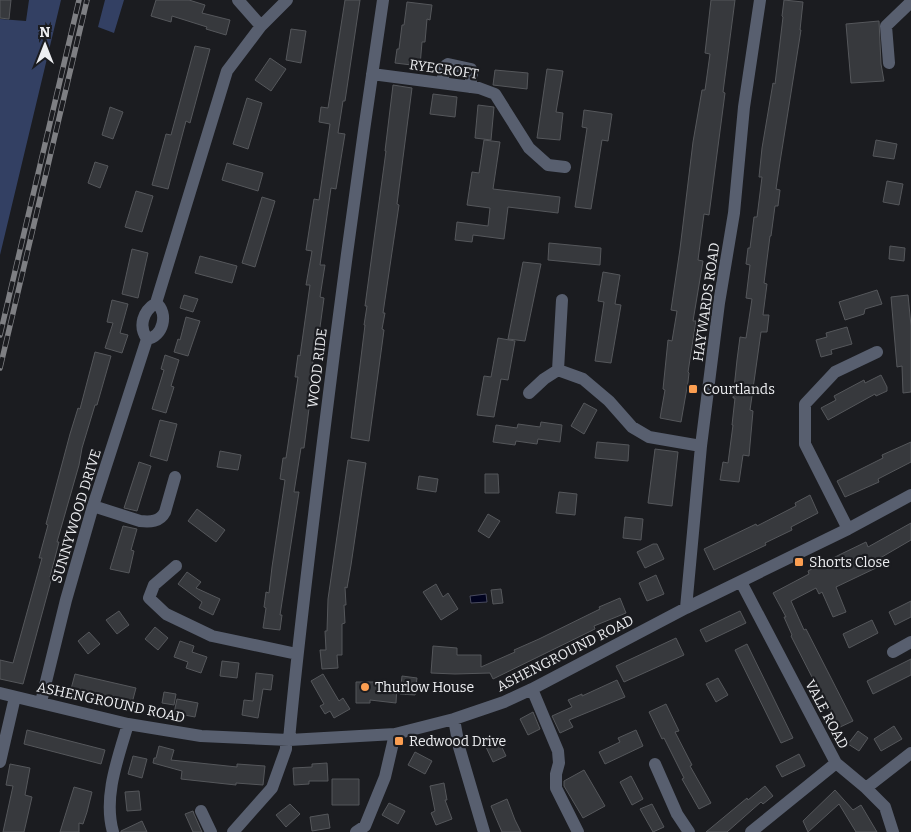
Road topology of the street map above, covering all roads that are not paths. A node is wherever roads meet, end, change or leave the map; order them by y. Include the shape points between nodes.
1 (238, 0) edge
2 (287, 0) edge
3 (383, 0) edge
4 (760, 0) edge
5 (911, 2) edge
6 (261, 26) junction
7 (890, 63) dead end
8 (372, 74) junction
9 (442, 83) junction
10 (470, 87) junction
11 (565, 167) dead end
12 (562, 300) dead end
13 (156, 303) junction
14 (147, 339) junction
15 (877, 352) dead end
16 (558, 370) junction
17 (530, 393) dead end
18 (701, 446) junction
19 (175, 477) dead end
20 (911, 495) edge
21 (93, 506) junction
22 (848, 529) junction
23 (176, 566) dead end
24 (741, 582) junction
25 (686, 608) junction
26 (911, 642) edge
27 (893, 652) dead end
28 (297, 654) junction
29 (532, 689) junction
30 (0, 693) edge
31 (15, 697) junction
32 (41, 702) junction
33 (454, 718) junction
34 (128, 724) junction
35 (395, 734) junction
36 (288, 740) junction
37 (911, 754) edge
38 (0, 762) edge
39 (836, 763) junction
40 (655, 764) dead end
41 (866, 788) junction
42 (201, 811) dead end
43 (114, 832) edge
44 (211, 832) edge
45 (233, 832) edge
46 (356, 832) edge
47 (484, 832) edge
48 (578, 832) edge
49 (690, 832) edge
50 (752, 832) edge
51 (893, 832) edge

1 - 6 street
2 - 6 street, SUNNYWOOD DRIVE
3 - 8 street, WOOD RIDE
4 - 18 street, HAYWARDS ROAD
5 - 7 street via 886,26
6 - 13 street, SUNNYWOOD DRIVE via 227,71
8 - 9 street, RYECROFT
8 - 28 street, WOOD RIDE
9 - 10 street, RYECROFT
9 - 10 street via 444,66 448,64 471,69
10 - 11 street, RYECROFT via 495,94 529,148 548,165
12 - 16 street
13 - 14 street, SUNNYWOOD DRIVE via 143,319 143,334
13 - 14 street, SUNNYWOOD DRIVE via 161,307 162,325 159,332
14 - 21 street, SUNNYWOOD DRIVE
15 - 22 street via 835,372 805,404 805,444
16 - 17 street
16 - 18 street via 582,379 609,401 632,428 649,437
18 - 25 street, HAYWARDS ROAD
19 - 21 street via 165,512 159,520 140,521
20 - 22 street, ASHENGROUND ROAD
21 - 32 street, SUNNYWOOD DRIVE
22 - 24 street, ASHENGROUND ROAD
23 - 28 street via 154,585 149,598 166,614 212,636
24 - 25 street, ASHENGROUND ROAD
24 - 39 street, VALE ROAD
25 - 29 street, ASHENGROUND ROAD
26 - 27 street
28 - 36 street, WOOD RIDE
29 - 33 street, ASHENGROUND ROAD
29 - 48 street via 558,752 556,788
30 - 31 street, ASHENGROUND ROAD
31 - 32 street, ASHENGROUND ROAD
31 - 38 street
32 - 34 street, ASHENGROUND ROAD
33 - 35 street, ASHENGROUND ROAD
33 - 47 street via 459,747
34 - 36 street, ASHENGROUND ROAD via 201,736
34 - 43 street via 110,792 110,822
35 - 36 street, ASHENGROUND ROAD
35 - 46 street via 385,777 365,826
36 - 45 street, WOOD RIDE via 272,788
37 - 41 street
39 - 41 street
39 - 50 street, VALE ROAD
40 - 49 street via 677,814
41 - 51 street via 885,807
42 - 44 street

